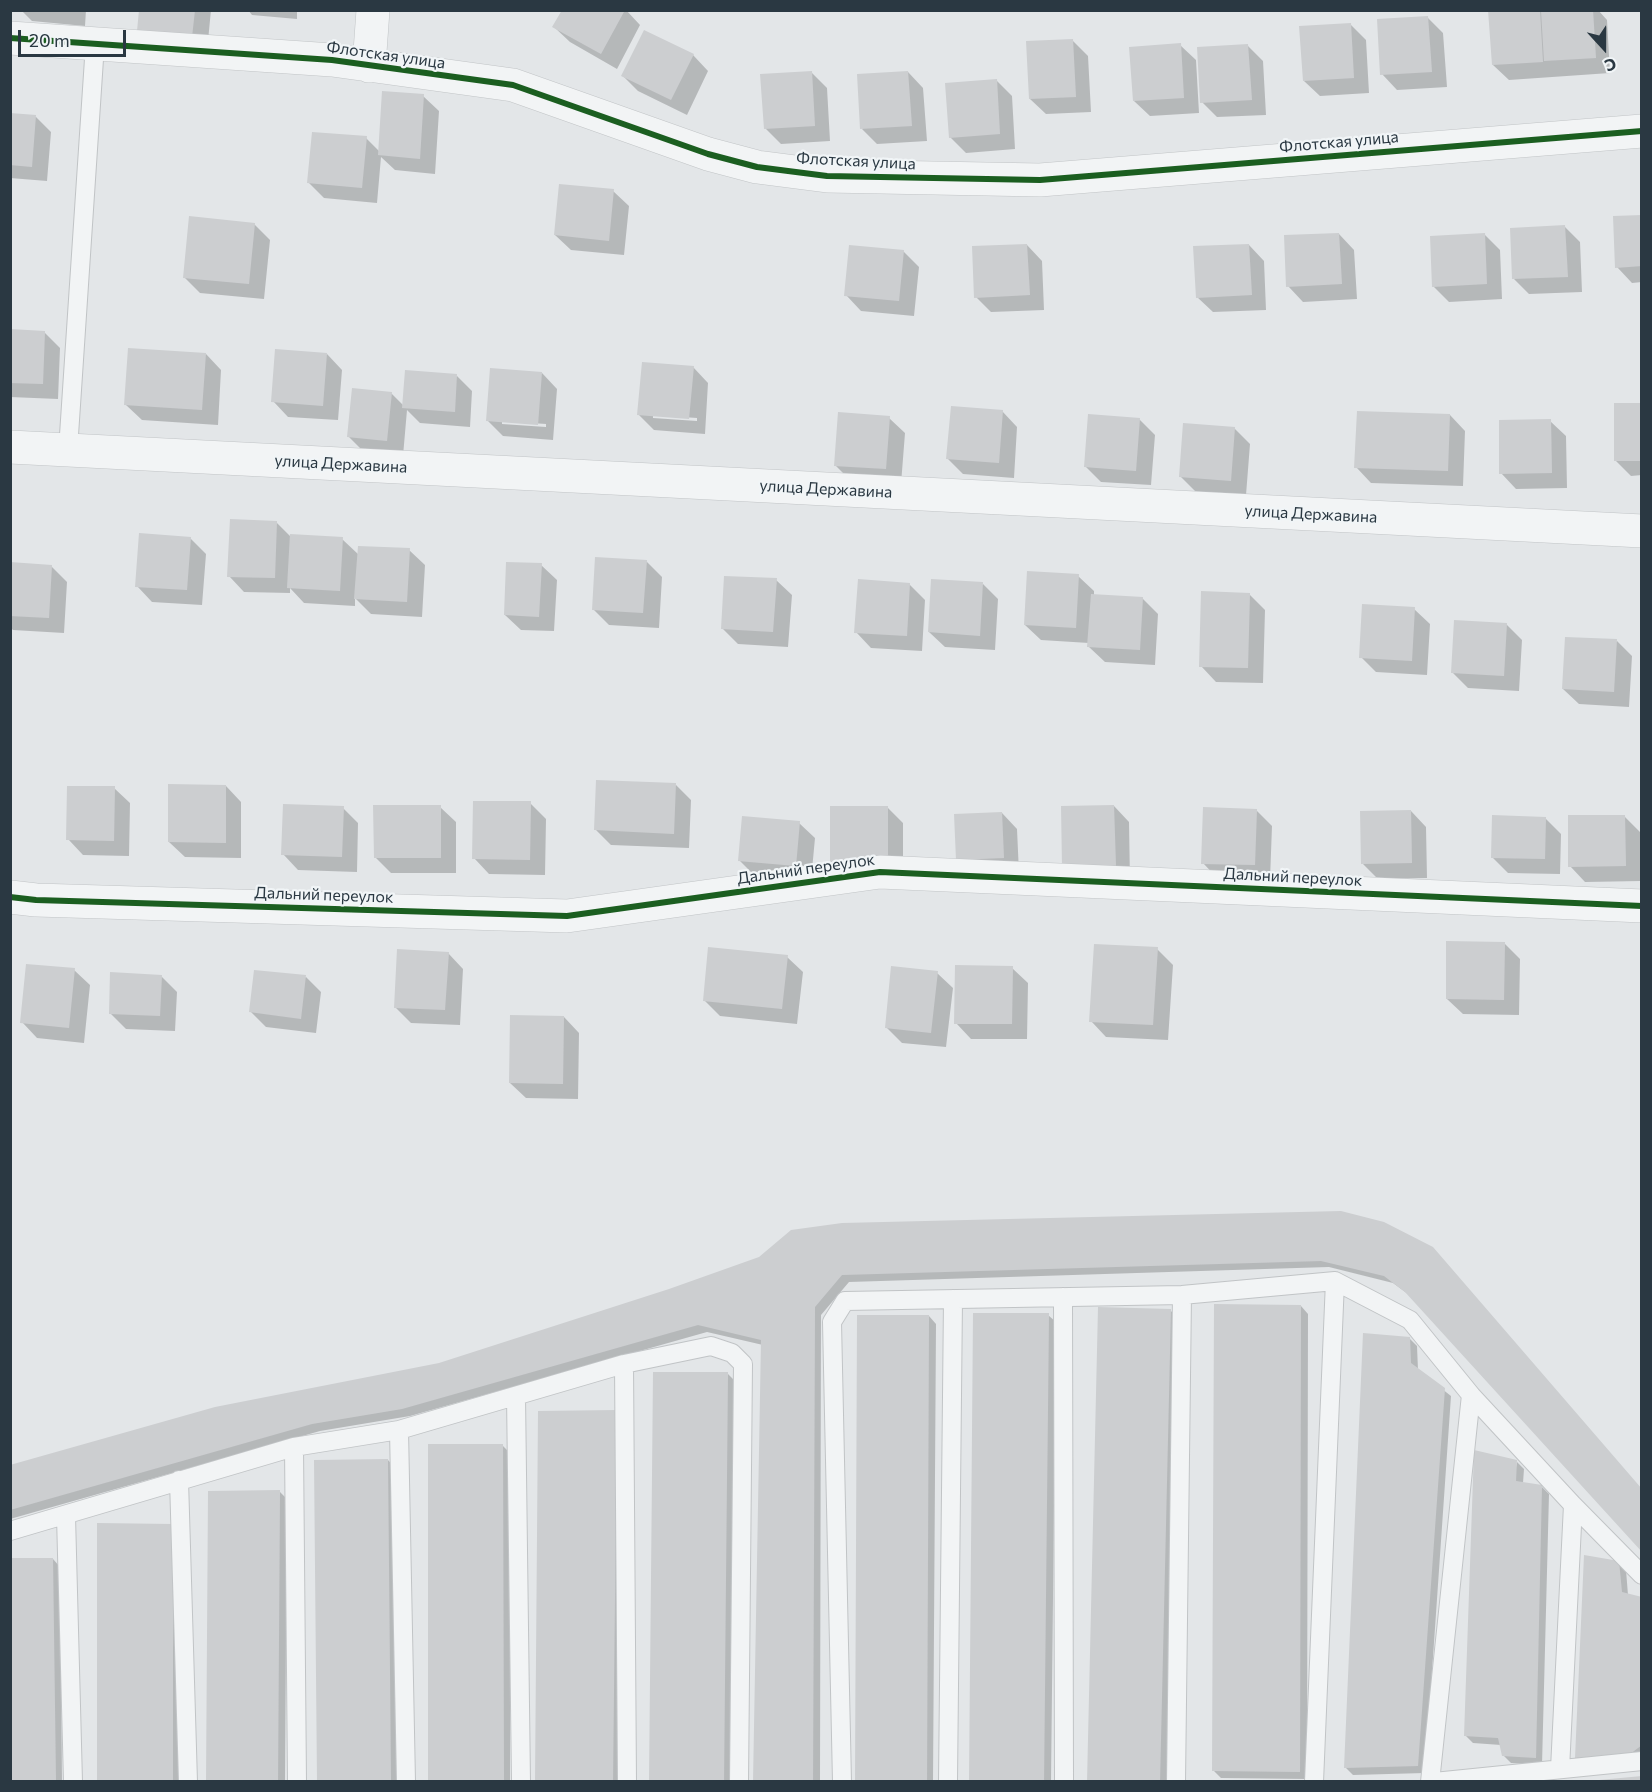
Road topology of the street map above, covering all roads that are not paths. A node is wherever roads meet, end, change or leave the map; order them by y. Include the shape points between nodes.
1 (373, 10) edge
2 (10, 38) edge
3 (95, 44) junction
4 (369, 66) junction
5 (1641, 131) edge
6 (10, 447) edge
7 (68, 450) junction
8 (1641, 531) edge
9 (10, 897) edge
10 (1641, 906) edge
11 (1335, 1281) junction
12 (1182, 1295) junction
13 (1063, 1297) junction
14 (953, 1299) junction
15 (624, 1364) junction
16 (1471, 1395) junction
17 (516, 1396) junction
18 (399, 1430) junction
19 (294, 1447) junction
20 (179, 1480) junction
21 (1573, 1505) junction
22 (66, 1516) junction
23 (10, 1531) edge
24 (1641, 1575) edge
25 (1641, 1761) edge
26 (1560, 1768) junction
27 (73, 1782) edge
28 (188, 1782) edge
29 (297, 1782) edge
30 (406, 1782) edge
31 (521, 1782) edge
32 (627, 1782) edge
33 (740, 1782) edge
34 (842, 1782) edge
35 (948, 1782) edge
36 (1064, 1782) edge
37 (1176, 1782) edge
38 (1314, 1782) edge
39 (1432, 1782) edge

1 - 4 street
2 - 3 street, Флотская улица
3 - 4 street, Флотская улица via 332,60
3 - 7 lane
4 - 5 street, Флотская улица via 513,85 708,154 757,167 827,176 1040,180
6 - 7 street, улица Державина
7 - 8 street, улица Державина
9 - 10 street, Дальний переулок via 567,916 880,872
11 - 12 lane
11 - 16 lane via 1410,1320
11 - 38 lane
12 - 13 lane
12 - 37 lane
13 - 14 lane
13 - 36 lane
14 - 34 lane via 844,1301 832,1322
14 - 35 lane
15 - 17 lane
15 - 32 lane
15 - 33 lane via 711,1346 732,1353 743,1364
16 - 21 lane
16 - 39 lane
17 - 18 lane
17 - 31 lane
18 - 19 lane
18 - 30 lane
19 - 20 lane
19 - 29 lane
20 - 22 lane
20 - 28 lane
21 - 24 lane
21 - 26 lane
22 - 23 lane
22 - 27 lane
25 - 26 lane
26 - 39 lane

